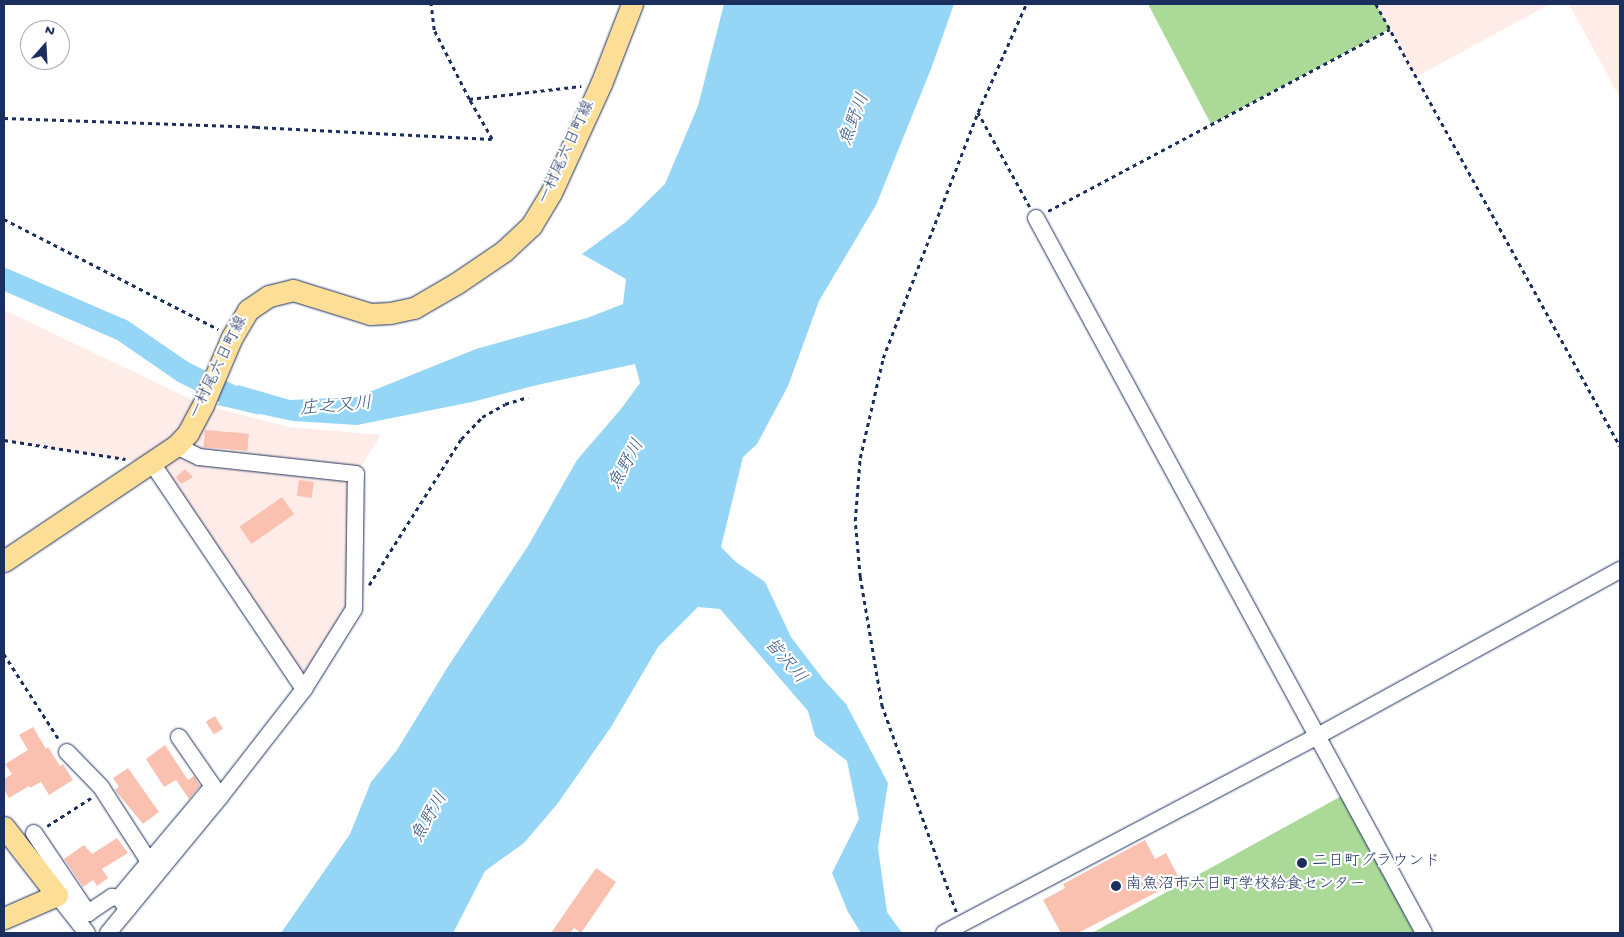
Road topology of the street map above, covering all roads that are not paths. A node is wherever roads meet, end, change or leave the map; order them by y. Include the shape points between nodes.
1 (632, 4) edge
2 (1036, 218) road end
3 (176, 446) junction
4 (152, 464) junction
5 (4, 562) edge
6 (1620, 570) edge
7 (304, 689) junction
8 (179, 737) dead end
9 (1316, 737) junction
10 (67, 752) dead end
11 (216, 792) junction
12 (4, 827) edge
13 (34, 833) dead end
14 (153, 868) junction
15 (57, 895) junction
16 (124, 904) junction
17 (4, 918) edge
18 (964, 930) edge
19 (87, 933) edge
20 (108, 933) edge
21 (944, 933) edge
22 (1424, 933) edge

1 - 3 main road, 一村尾六日町線 via 601,84 551,194 531,226 504,251 457,284 414,308 370,314 293,290 270,296 248,310 231,340 203,405 188,433
2 - 9 street
3 - 4 main road, 一村尾六日町線
3 - 7 street via 198,457 356,474 354,609
4 - 5 main road, 一村尾六日町線
4 - 7 street
6 - 9 street
7 - 11 street
8 - 11 street
9 - 18 street
9 - 22 street
10 - 14 street via 101,787
11 - 14 street
12 - 15 main road
13 - 16 street via 88,913 112,897
14 - 16 street
15 - 17 main road
15 - 19 street
16 - 20 street
18 - 21 street

